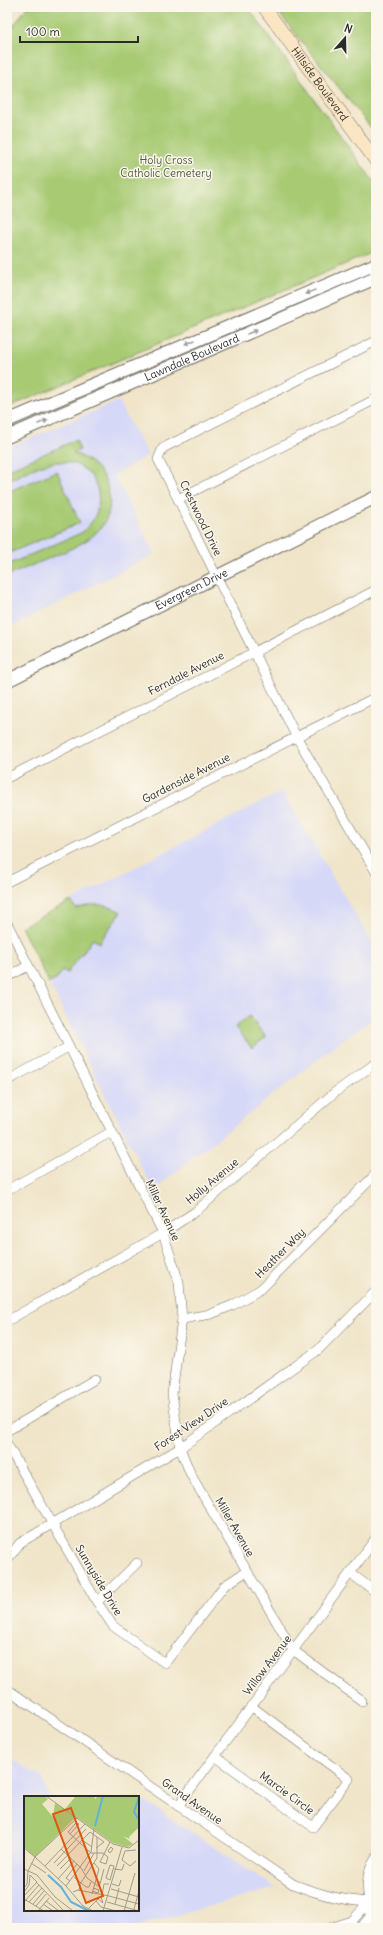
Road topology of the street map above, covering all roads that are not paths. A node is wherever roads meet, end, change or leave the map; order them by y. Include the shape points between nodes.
1 (264, 7) edge
2 (376, 161) edge
3 (376, 264) edge
4 (376, 278) edge
5 (376, 341) edge
6 (376, 399) edge
7 (7, 421) edge
8 (7, 437) edge
9 (376, 496) edge
10 (178, 499) junction
11 (216, 576) junction
12 (376, 590) edge
13 (254, 652) junction
14 (7, 681) edge
15 (375, 700) edge
16 (296, 736) junction
17 (7, 778) edge
18 (376, 872) edge
19 (7, 882) edge
20 (7, 923) edge
21 (28, 966) junction
22 (7, 977) edge
23 (68, 1047) junction
24 (376, 1063) edge
25 (7, 1081) edge
26 (111, 1132) junction
27 (376, 1174) edge
28 (7, 1190) edge
29 (163, 1233) junction
30 (376, 1291) edge
31 (182, 1319) junction
32 (7, 1321) edge
33 (95, 1379) dead end
34 (7, 1431) edge
35 (7, 1444) edge
36 (180, 1448) junction
37 (52, 1525) junction
38 (376, 1538) edge
39 (7, 1560) edge
40 (137, 1564) dead end
41 (247, 1571) junction
42 (350, 1573) junction
43 (376, 1592) edge
44 (97, 1602) junction
45 (294, 1650) junction
46 (7, 1689) edge
47 (362, 1701) dead end
48 (251, 1706) junction
49 (215, 1756) junction
50 (178, 1806) junction
51 (376, 1858) edge
52 (372, 1902) edge
53 (376, 1924) edge
54 (330, 1928) edge
55 (360, 1928) edge

1 - 2 main road, Hillside Boulevard
3 -> 7 street, Lawndale Boulevard
8 -> 4 street, Lawndale Boulevard
5 - 10 street, Crestwood Drive via 163,448 158,459
6 - 10 street
9 - 11 street, Evergreen Drive
10 - 11 street, Crestwood Drive
11 - 13 street, Crestwood Drive
11 - 14 street, Evergreen Drive
12 - 13 street, Ferndale Avenue
13 - 16 street, Crestwood Drive
13 - 17 street, Ferndale Avenue
15 - 16 street, Gardenside Avenue
16 - 18 street, Crestwood Drive
16 - 19 street, Gardenside Avenue
20 - 21 street, Miller Avenue
21 - 22 street
21 - 23 street, Miller Avenue
23 - 25 street
23 - 26 street, Miller Avenue
24 - 29 street, Holly Avenue via 334,1093 195,1212
26 - 28 street
26 - 29 street, Miller Avenue
27 - 31 street, Heather Way via 261,1289 216,1312
29 - 31 street, Miller Avenue via 179,1282
29 - 32 street, Holly Avenue
30 - 36 street, Forest View Drive via 318,1350
31 - 36 street, Miller Avenue via 172,1394
33 - 34 street
35 - 37 street, Sunnyside Drive
36 - 37 street, Forest View Drive
36 - 41 street, Miller Avenue via 191,1475
37 - 39 street, Forest View Drive via 20,1543
37 - 44 street, Sunnyside Drive
38 - 42 street, Willow Avenue
40 - 44 street
41 - 44 street, Sunnyside Drive via 224,1586 165,1663 113,1626
41 - 45 street, Miller Avenue
42 - 43 street
42 - 45 street, Willow Avenue
45 - 47 street
45 - 48 street, Willow Avenue
46 - 50 street, Grand Avenue
48 - 49 street, Willow Avenue
48 - 49 street, Marcie Circle via 350,1779 313,1827
49 - 50 street, Willow Avenue
50 - 52 street, Grand Avenue via 293,1884 317,1894
51 - 52 street via 368,1870 366,1886
52 - 54 street via 352,1922
52 - 55 street via 370,1917
53 - 55 street

